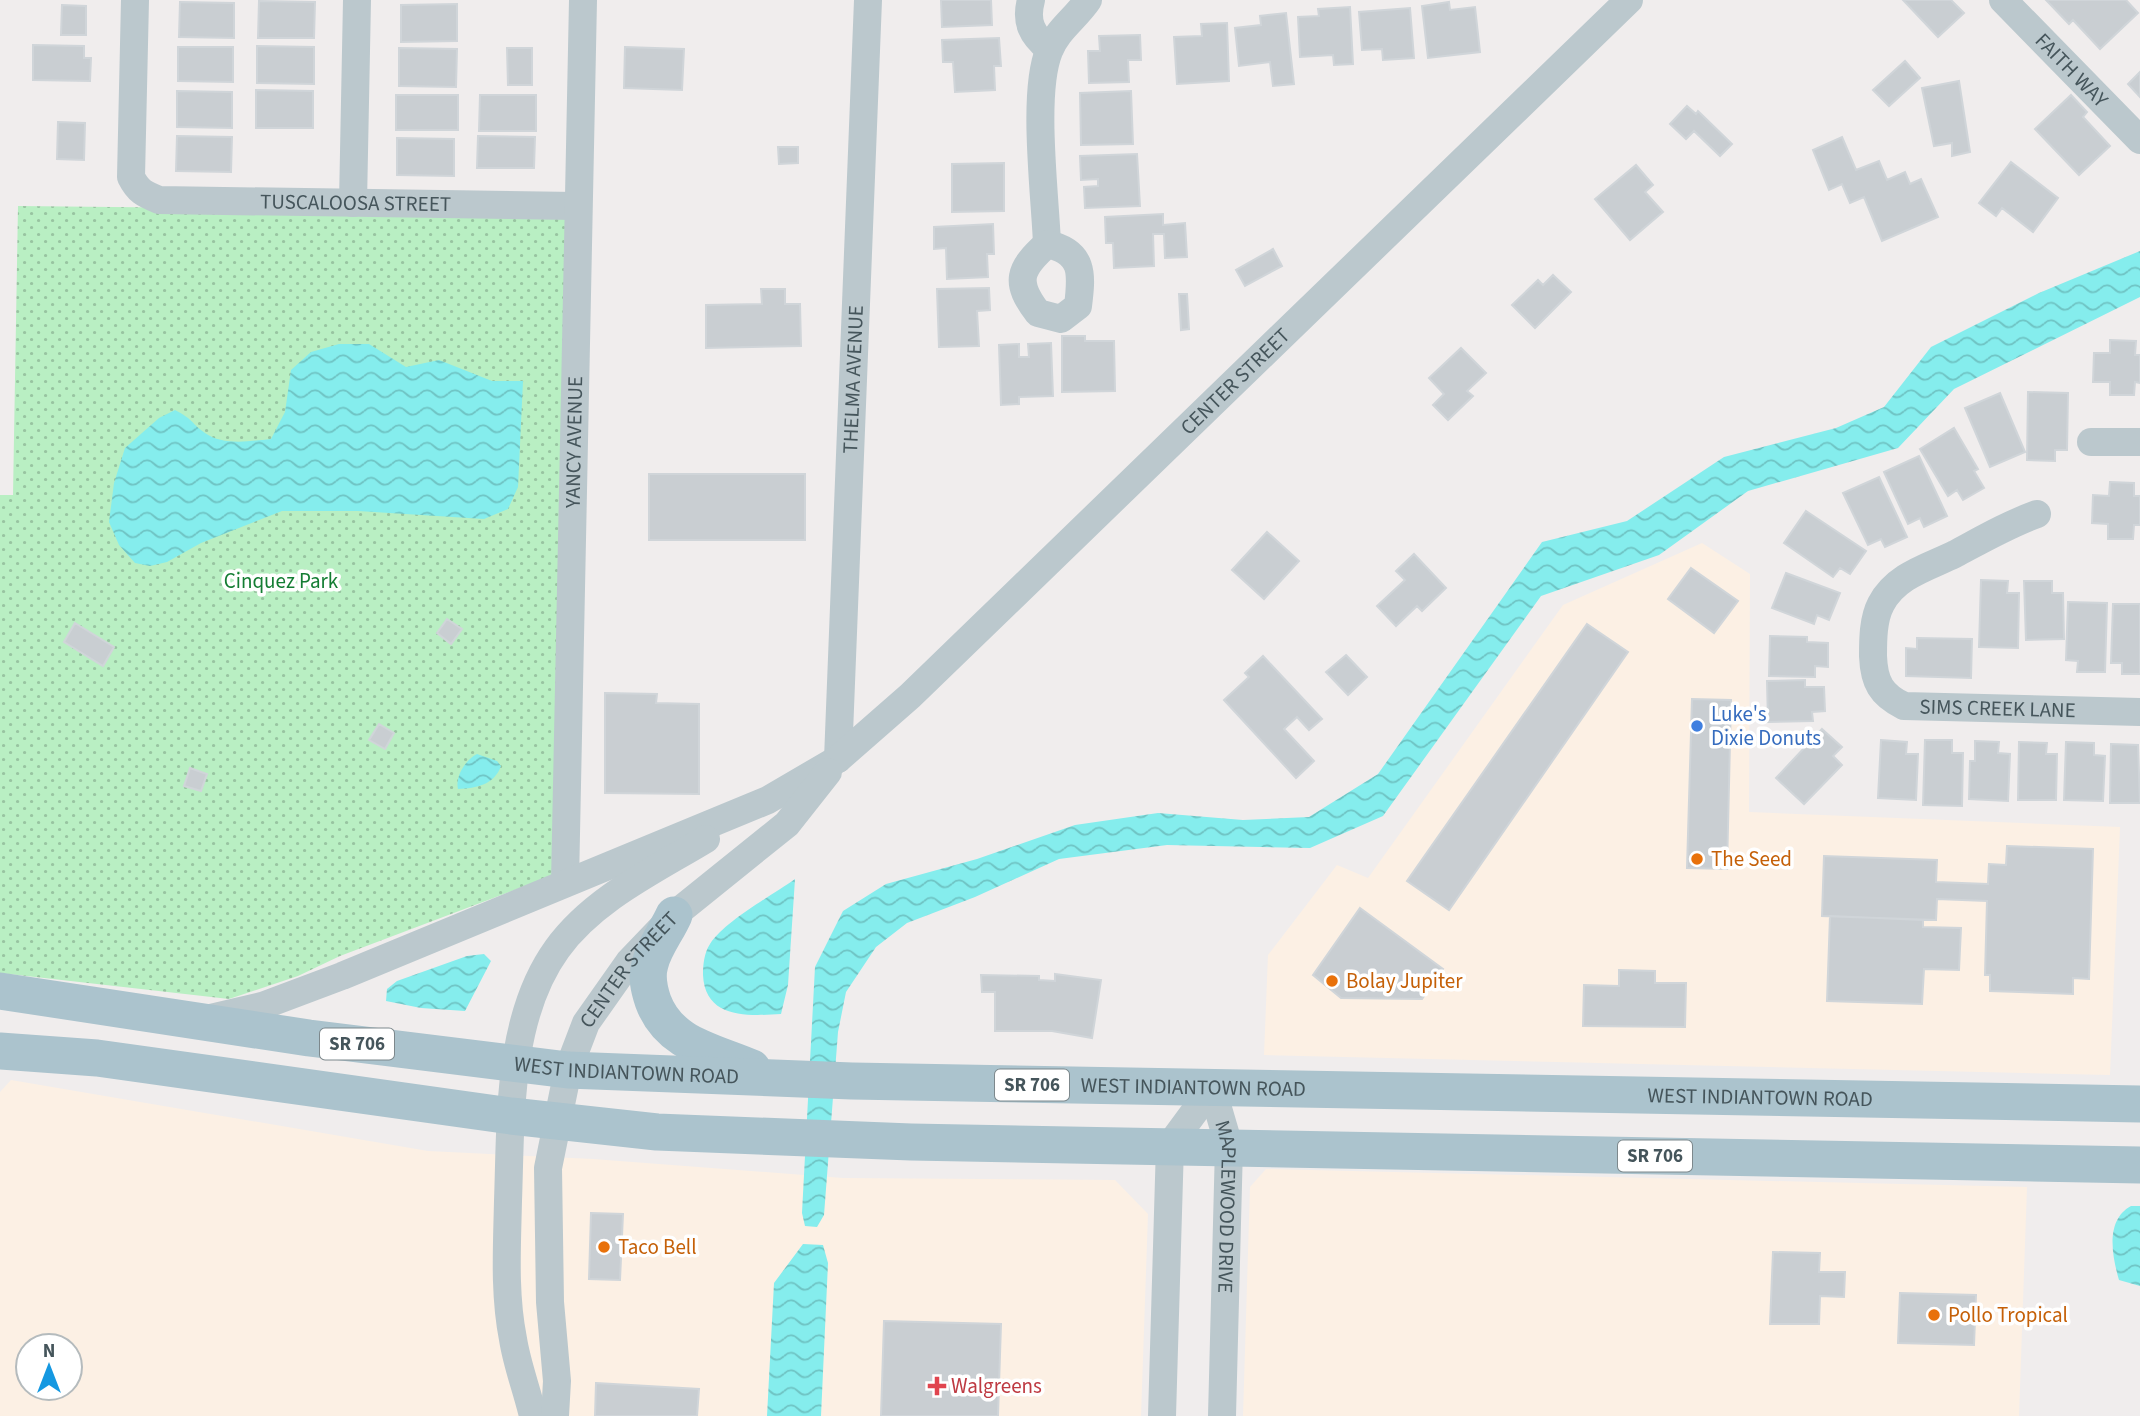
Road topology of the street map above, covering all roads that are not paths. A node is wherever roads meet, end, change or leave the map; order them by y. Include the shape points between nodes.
1 (135, 0) edge
2 (358, 0) edge
3 (583, 0) edge
4 (868, 0) edge
5 (1031, 0) edge
6 (1088, 0) edge
7 (1629, 0) edge
8 (2003, 0) edge
9 (1049, 49) junction
10 (2140, 141) edge
11 (353, 203) junction
12 (576, 206) junction
13 (1047, 244) dead end
14 (2091, 442) dead end
15 (2140, 442) edge
16 (2036, 514) dead end
17 (2140, 712) edge
18 (838, 759) junction
19 (768, 800) junction
20 (565, 883) junction
21 (674, 915) junction
22 (0, 991) edge
23 (198, 1021) junction
24 (0, 1051) edge
25 (516, 1065) junction
26 (568, 1070) junction
27 (786, 1079) junction
28 (1212, 1088) junction
29 (2140, 1104) edge
30 (511, 1116) junction
31 (556, 1121) junction
32 (1170, 1145) junction
33 (1230, 1146) junction
34 (2140, 1165) edge
35 (533, 1416) edge
36 (555, 1416) edge
37 (1162, 1416) edge
38 (1222, 1416) edge

1 - 11 street, TUSCALOOSA STREET via 131,177 139,191 159,200
2 - 11 street
3 - 12 street, YANCY AVENUE
4 - 18 street, THELMA AVENUE
5 - 9 street via 1029,26
6 - 9 street
7 - 18 street, CENTER STREET via 910,696
8 - 10 street, FAITH WAY
9 - 13 street via 1040,85
11 - 12 street, TUSCALOOSA STREET
12 - 20 street, YANCY AVENUE
14 - 15 street
16 - 17 street, SIMS CREEK LANE via 2000,527 1893,587 1876,619 1874,679 1887,698 1904,706
18 - 19 street, CENTER STREET
18 - 21 street, CENTER STREET via 787,824
19 - 20 street, CENTER STREET
19 - 25 street via 612,897 571,932 540,974
20 - 23 street, CENTER STREET via 261,1006
21 - 26 street, CENTER STREET via 629,962 586,1023
21 - 27 main road via 648,974 647,984 662,1021 697,1047
22 - 23 main road, WEST INDIANTOWN ROAD / SR 706
23 - 25 main road, WEST INDIANTOWN ROAD / SR 706
24 - 30 main road, SR 706 via 202,1071
25 - 26 main road, WEST INDIANTOWN ROAD / SR 706
25 - 30 street
26 - 27 main road, WEST INDIANTOWN ROAD / SR 706
26 - 31 street, CENTER STREET
27 - 28 main road, WEST INDIANTOWN ROAD / SR 706
28 - 29 main road, WEST INDIANTOWN ROAD / SR 706
28 - 32 street, MAPLEWOOD DRIVE
28 - 33 street, MAPLEWOOD DRIVE
30 - 31 main road, SR 706
30 - 35 street via 507,1287 513,1339
31 - 32 main road, SR 706 via 657,1132
31 - 36 street, CENTER STREET via 548,1168
32 - 33 main road, SR 706
32 - 37 street
33 - 34 main road, SR 706
33 - 38 street, MAPLEWOOD DRIVE

